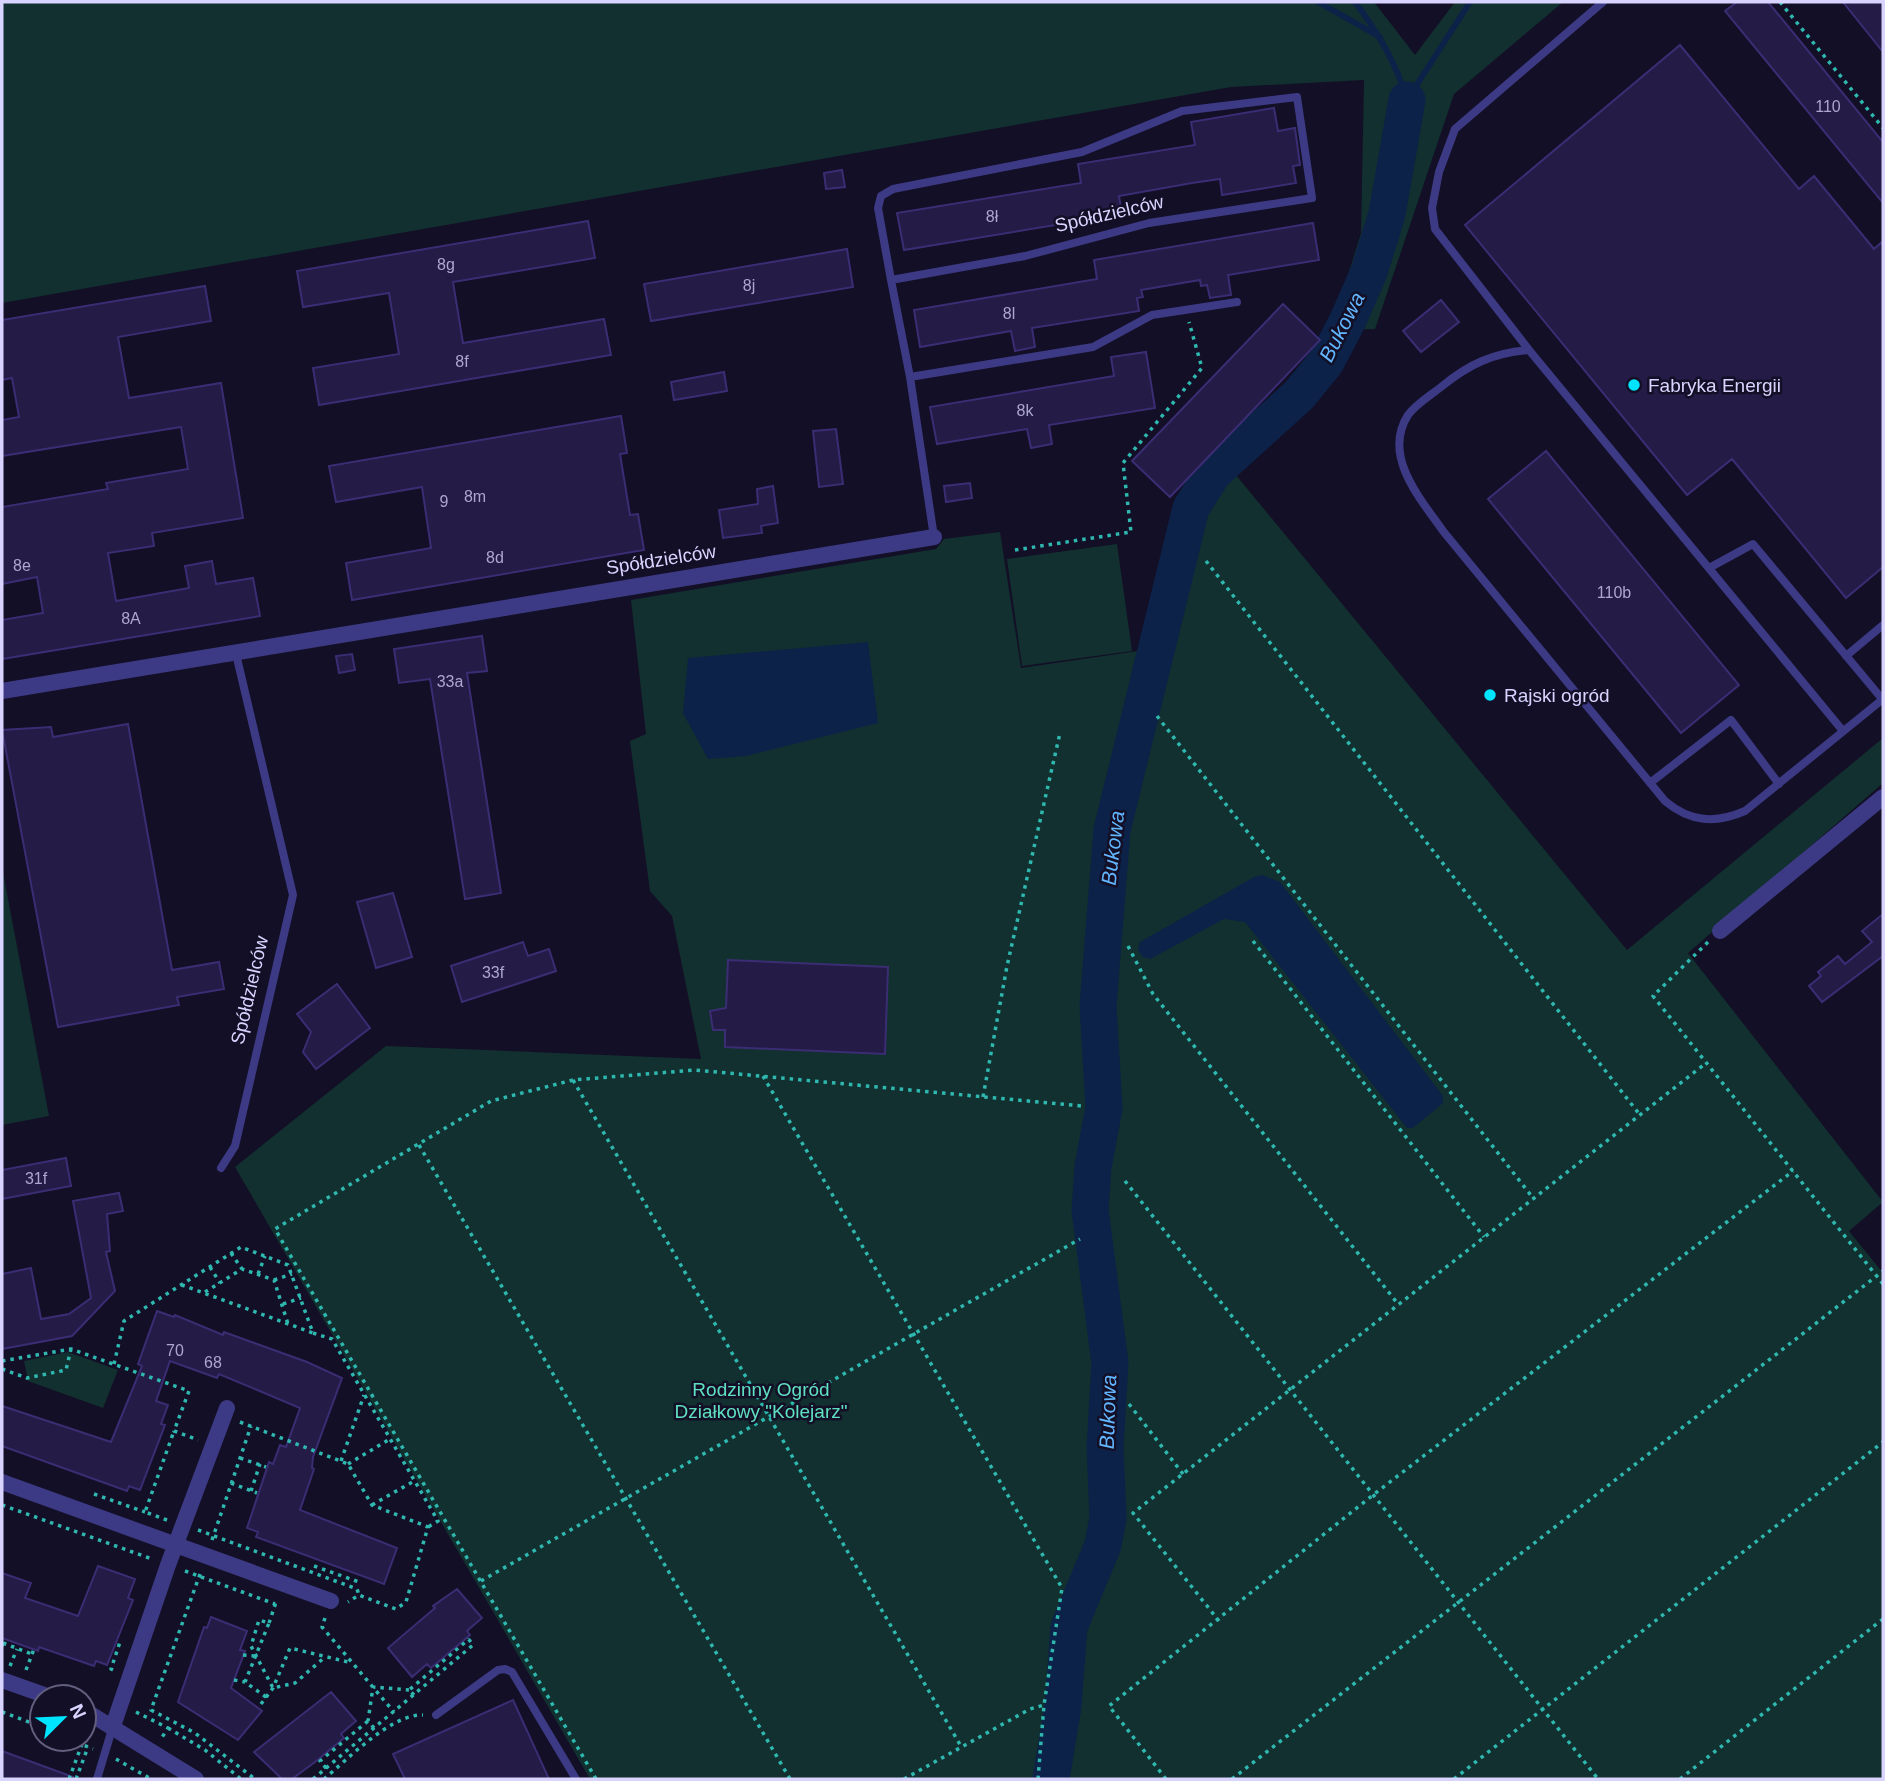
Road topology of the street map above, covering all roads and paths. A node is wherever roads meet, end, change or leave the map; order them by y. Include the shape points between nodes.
1 (1603, 2) edge
2 (1780, 2) edge
3 (1883, 128) edge
4 (891, 280) junction
5 (1237, 302) dead end
6 (1185, 310) junction
7 (1529, 350) junction
8 (910, 377) junction
9 (934, 537) joint
10 (1015, 550) dead end
11 (1206, 561) dead end
12 (1709, 568) junction
13 (1883, 625) edge
14 (236, 654) junction
15 (1846, 656) junction
16 (2, 691) edge
17 (1883, 700) edge
18 (1157, 716) dead end
19 (1843, 731) junction
20 (1060, 733) dead end
21 (1650, 783) junction
22 (1779, 784) junction
23 (1883, 797) edge
24 (1720, 931) dead end
25 (1253, 941) dead end
26 (1128, 946) dead end
27 (1692, 957) dead end
28 (1706, 1063) junction
29 (763, 1076) junction
30 (573, 1080) junction
31 (983, 1097) junction
32 (1082, 1106) dead end
33 (1640, 1115) junction
34 (419, 1145) junction
35 (221, 1168) dead end
36 (1793, 1171) junction
37 (1125, 1181) dead end
38 (1533, 1198) junction
39 (1484, 1237) junction
40 (1080, 1239) dead end
41 (232, 1254) junction
42 (265, 1256) junction
43 (211, 1267) junction
44 (242, 1269) junction
45 (1883, 1271) edge
46 (292, 1274) junction
47 (258, 1275) junction
48 (1877, 1276) junction
49 (274, 1280) junction
50 (220, 1283) junction
51 (1883, 1284) edge
52 (182, 1285) junction
53 (204, 1293) junction
54 (301, 1298) junction
55 (1398, 1304) junction
56 (282, 1305) junction
57 (288, 1324) junction
58 (313, 1333) junction
59 (914, 1335) junction
60 (71, 1349) junction
61 (2, 1362) edge
62 (114, 1364) junction
63 (2, 1369) edge
64 (1290, 1389) junction
65 (364, 1395) junction
66 (1129, 1404) dead end
67 (226, 1412) joint
68 (770, 1417) junction
69 (251, 1426) junction
70 (174, 1431) junction
71 (390, 1439) junction
72 (1883, 1442) edge
73 (213, 1446) junction
74 (240, 1458) junction
75 (341, 1461) junction
76 (348, 1464) junction
77 (260, 1465) junction
78 (266, 1467) dead end
79 (1183, 1474) junction
80 (414, 1481) junction
81 (2, 1482) edge
82 (232, 1483) junction
83 (251, 1491) junction
84 (257, 1493) dead end
85 (1373, 1495) junction
86 (625, 1498) junction
87 (2, 1504) edge
88 (372, 1505) junction
89 (182, 1526) junction
90 (428, 1527) junction
91 (214, 1535) junction
92 (175, 1546) junction
93 (206, 1557) junction
94 (168, 1564) junction
95 (312, 1572) junction
96 (199, 1576) junction
97 (481, 1581) junction
98 (282, 1584) junction
99 (357, 1589) junction
100 (359, 1595) junction
101 (1458, 1603) junction
102 (275, 1604) junction
103 (335, 1604) junction
104 (1883, 1619) edge
105 (1219, 1621) junction
106 (268, 1623) junction
107 (3, 1643) edge
108 (17, 1649) junction
109 (243, 1655) dead end
110 (256, 1656) junction
111 (325, 1657) junction
112 (2, 1663) edge
113 (353, 1664) junction
114 (436, 1665) junction
115 (442, 1671) junction
116 (26, 1672) junction
117 (6, 1673) edge
118 (38, 1676) dead end
119 (234, 1680) dead end
120 (245, 1682) junction
121 (28, 1685) edge
122 (373, 1687) junction
123 (273, 1688) junction
124 (409, 1690) junction
125 (414, 1695) junction
126 (266, 1697) junction
127 (261, 1704) dead end
128 (1044, 1705) junction
129 (1545, 1709) junction
130 (2, 1712) edge
131 (394, 1712) junction
132 (436, 1715) joint
133 (98, 1718) edge
134 (368, 1721) junction
135 (28, 1722) edge
136 (113, 1726) junction
137 (168, 1728) dead end
138 (374, 1728) junction
139 (341, 1742) junction
140 (962, 1748) junction
141 (348, 1750) junction
142 (79, 1753) edge
143 (86, 1753) edge
144 (116, 1759) dead end
145 (326, 1769) junction
146 (69, 1779) edge
147 (76, 1779) edge
148 (97, 1779) edge
149 (151, 1779) edge
150 (196, 1779) edge
151 (241, 1779) edge
152 (256, 1779) edge
153 (313, 1779) edge
154 (324, 1779) edge
155 (576, 1779) edge
156 (596, 1779) edge
157 (790, 1779) edge
158 (904, 1779) edge
159 (1038, 1779) edge
160 (1166, 1779) edge
161 (1232, 1779) edge
162 (1454, 1779) edge
163 (1598, 1779) edge
164 (1680, 1779) edge

1 - 7 lane via 1455,129 1439,172 1432,208 1435,229
2 - 3 path
4 - 4 lane, Spółdzielców via 1025,256 1149,223 1312,198 1297,97 1182,111 1082,152 893,189 881,196 878,208
4 - 8 lane, Spółdzielców
5 - 6 lane
6 - 8 lane via 1152,315 1093,347
6 - 10 path via 1202,369 1123,463 1131,532
7 - 12 lane
7 - 21 lane via 1483,358 1410,412 1400,436 1401,464 1443,531
8 - 9 lane, Spółdzielców
9 - 14 street, Spółdzielców
11 - 33 path
12 - 15 lane via 1753,544
12 - 19 lane
13 - 15 lane
14 - 16 street, Spółdzielców
14 - 35 lane, Spółdzielców via 293,895 236,1146
15 - 17 lane
17 - 19 lane
18 - 38 path
19 - 22 lane
20 - 31 path via 1007,966
21 - 22 lane via 1681,814 1702,820 1725,820
21 - 22 lane via 1731,720
23 - 24 street
25 - 39 path
26 - 55 path via 1153,994
27 - 28 path via 1653,996
28 - 33 path
28 - 36 path
29 - 30 path via 695,1070
29 - 31 path
29 - 59 path
30 - 34 path via 491,1101
30 - 68 path
31 - 32 path
33 - 38 path
34 - 86 path
34 - 97 path via 275,1229
36 - 48 path
36 - 85 path
37 - 64 path
38 - 39 path
39 - 55 path
40 - 59 path
41 - 42 path via 242,1247
41 - 43 path
41 - 44 path
42 - 46 path via 288,1265
42 - 47 path
43 - 50 path
43 - 52 path
44 - 47 path
44 - 50 path
45 - 48 path
46 - 49 path
46 - 54 path
47 - 49 path
48 - 51 path
48 - 101 path
49 - 56 path
50 - 53 path
52 - 53 path
52 - 62 path via 124,1321
53 - 57 path
54 - 56 path
54 - 58 path
55 - 64 path
56 - 57 path
57 - 58 path
58 - 65 path via 332,1339
59 - 68 path
59 - 128 path via 1062,1588
60 - 61 path
60 - 62 path
60 - 63 path via 65,1370 27,1378
62 - 70 path via 189,1391
64 - 79 path
64 - 85 path
65 - 71 path
65 - 75 path
66 - 79 path
67 - 69 path
67 - 73 street
68 - 86 path
68 - 140 path
69 - 74 path
69 - 75 path
70 - 73 path
70 - 89 path via 145,1511
71 - 76 path
71 - 80 path
72 - 129 path
73 - 89 street
74 - 77 path
74 - 82 path
75 - 76 path
76 - 88 path
77 - 78 path
77 - 83 path
79 - 105 path via 1133,1513
80 - 88 path
80 - 90 path via 438,1521
81 - 92 street
82 - 83 path
82 - 91 path
83 - 84 path
85 - 101 path
85 - 105 path
86 - 97 path
86 - 157 path
87 - 94 path
88 - 90 path
89 - 91 path
89 - 92 street
90 - 100 path via 406,1602 396,1609
91 - 93 path
91 - 95 path
92 - 93 street
92 - 94 street
93 - 96 path
93 - 98 street
94 - 96 path
94 - 136 street
95 - 99 path
95 - 99 path via 314,1565 359,1581
96 - 102 path
96 - 152 path via 151,1710 195,1733
97 - 156 path
98 - 102 path
98 - 103 street
99 - 100 path
100 - 103 path
101 - 129 path
101 - 161 path
102 - 106 path
103 - 113 path via 322,1627
104 - 164 path
105 - 160 path via 1109,1706
106 - 110 path
106 - 110 path via 259,1620 251,1646
107 - 108 path
108 - 116 path via 33,1652
108 - 117 path
109 - 110 path
110 - 120 path
110 - 123 path
111 - 113 path
111 - 123 path via 295,1684
111 - 123 path via 290,1648
112 - 117 path
113 - 122 path
114 - 115 path
114 - 115 path via 468,1638 473,1644
114 - 124 path
115 - 125 path
116 - 117 path
116 - 118 path
117 - 121 street
119 - 120 path
120 - 126 path
122 - 124 path
122 - 131 path
122 - 134 path
123 - 126 path
124 - 125 path
125 - 131 path
126 - 127 path
128 - 140 path
128 - 159 path
129 - 162 path
129 - 163 path
130 - 135 path
131 - 138 path
132 - 154 path via 415,1714 382,1731
132 - 155 lane via 498,1670 512,1672
133 - 136 street
134 - 138 path
134 - 139 path
136 - 148 lane
136 - 150 street
137 - 151 path
138 - 141 path
139 - 141 path
139 - 145 path via 319,1760
140 - 158 path
141 - 145 path
142 - 146 path
143 - 147 path
144 - 149 path
145 - 153 path

